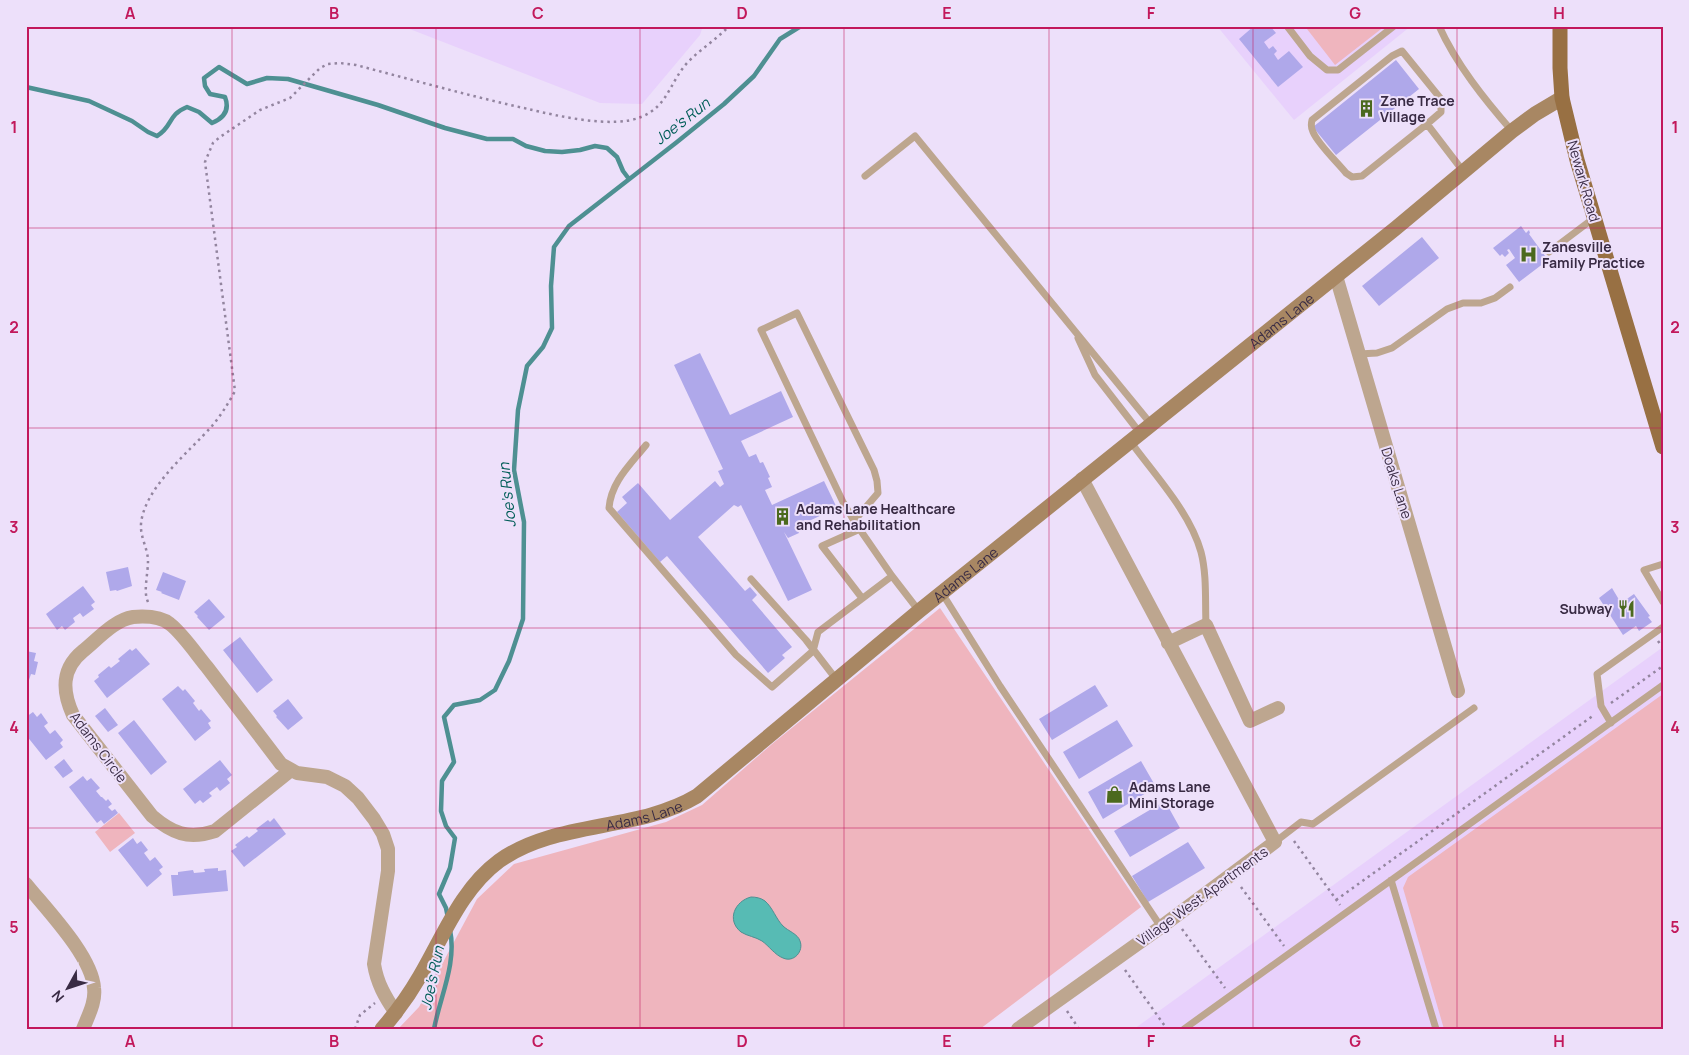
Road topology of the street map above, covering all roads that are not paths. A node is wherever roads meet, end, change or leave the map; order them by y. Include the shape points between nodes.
1 (1287, 26) edge
2 (1394, 26) edge
3 (1439, 26) edge
4 (1560, 26) edge
5 (1562, 98) junction
6 (1427, 124) junction
7 (1512, 131) junction
8 (1464, 172) junction
9 (865, 176) dead end
10 (1594, 218) junction
11 (1548, 252) dead end
12 (1336, 276) junction
13 (1510, 287) dead end
14 (1075, 331) junction
15 (1359, 354) junction
16 (1140, 432) junction
17 (646, 445) dead end
18 (1663, 447) edge
19 (1082, 479) junction
20 (854, 520) junction
21 (860, 529) junction
22 (1663, 564) edge
23 (892, 576) junction
24 (751, 579) dead end
25 (942, 593) junction
26 (862, 598) junction
27 (1663, 602) edge
28 (920, 611) junction
29 (1206, 625) junction
30 (1663, 626) edge
31 (1168, 643) junction
32 (813, 651) junction
33 (836, 679) junction
34 (1663, 685) edge
35 (1458, 691) dead end
36 (1278, 708) dead end
37 (1474, 708) dead end
38 (1611, 723) junction
39 (291, 770) junction
40 (1276, 842) junction
41 (1391, 880) junction
42 (26, 884) edge
43 (1161, 927) junction
44 (396, 1013) junction
45 (83, 1029) edge
46 (382, 1029) edge
47 (1018, 1029) edge
48 (1184, 1029) edge
49 (1436, 1029) edge

1 - 2 lane via 1310,56 1327,70 1338,70
3 - 7 lane via 1485,100
4 - 5 main road, Newark Road
5 - 7 street, Adams Lane
5 - 10 main road, Newark Road
6 - 6 lane via 1441,112 1441,100 1402,51 1312,120 1311,125 1316,138 1352,177 1362,176
6 - 8 lane
7 - 8 street, Adams Lane
8 - 12 street, Adams Lane
9 - 14 lane via 915,136
10 - 11 lane
10 - 18 main road, Newark Road
12 - 15 street, Doaks Lane
12 - 16 street, Adams Lane
13 - 15 lane via 1481,303 1463,303 1446,309 1392,348 1377,354
14 - 16 lane
14 - 16 lane via 1095,376
15 - 35 street, Doaks Lane
16 - 19 street, Adams Lane
16 - 29 lane via 1176,504 1194,531 1204,573
17 - 32 lane via 615,484 609,508 736,655 772,687
19 - 25 street, Adams Lane
19 - 31 street, Village West Apartments
20 - 20 lane via 878,493 874,470 797,313 761,330
20 - 21 lane
21 - 23 lane
21 - 26 lane via 822,546
22 - 27 lane via 1644,570
23 - 26 lane
23 - 28 lane
24 - 32 lane
25 - 28 street, Adams Lane
25 - 43 lane
26 - 32 lane via 818,632
28 - 33 street, Adams Lane
29 - 31 street
29 - 36 street via 1250,721
30 - 38 lane via 1597,674 1603,708
31 - 40 street, Village West Apartments
32 - 33 lane
33 - 44 street, Adams Lane via 684,804 552,837 516,850 500,860 469,892
34 - 38 lane
37 - 40 lane via 1313,824 1301,822
38 - 41 lane
39 - 39 street, Adams Circle via 282,764 189,645 170,624 159,618 131,617 117,622 78,655 68,669 64,684 66,701 73,715 152,816 165,828 182,835 202,836 215,831
39 - 44 street via 327,778 345,786 374,818 383,834 388,849 388,871 374,964 376,978
40 - 43 street, Village West Apartments
41 - 48 lane
41 - 49 lane
42 - 45 street via 74,944 90,971 94,1000
43 - 47 street, Village West Apartments
44 - 46 street, Adams Lane

